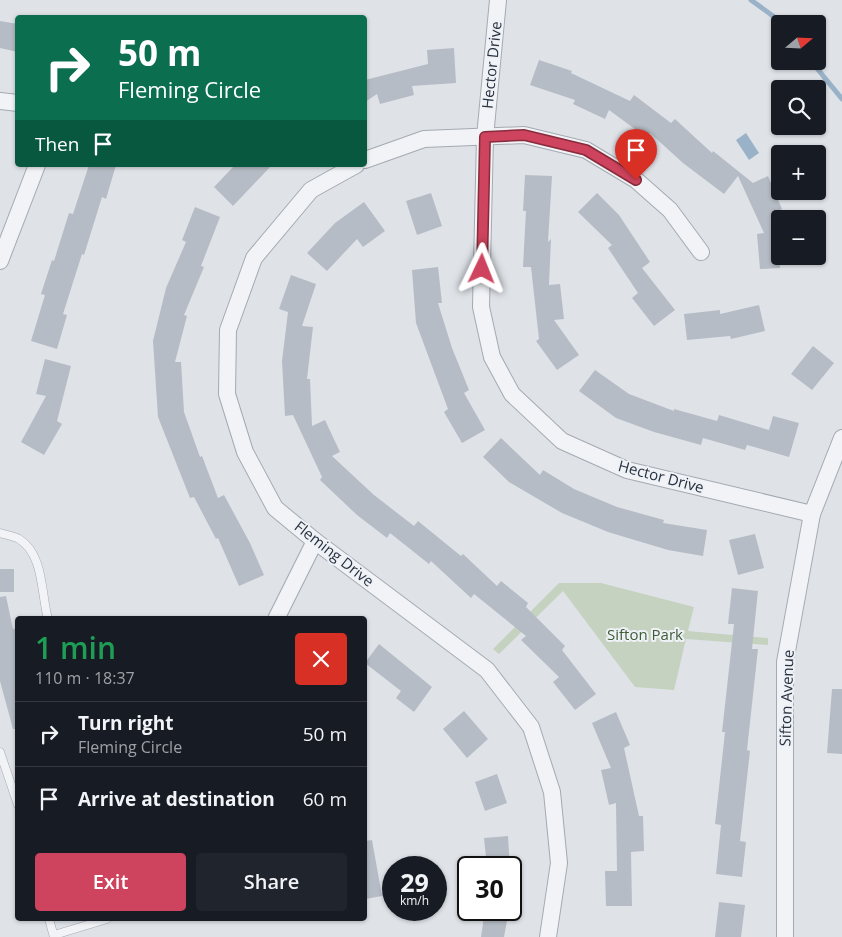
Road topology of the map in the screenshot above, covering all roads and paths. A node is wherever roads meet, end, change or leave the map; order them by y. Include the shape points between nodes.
1 (498, 0) edge
2 (0, 102) edge
3 (15, 103) edge
4 (485, 137) junction
5 (367, 159) edge
6 (36, 167) edge
7 (352, 167) edge
8 (701, 252) dead end
9 (0, 261) edge
10 (842, 438) edge
11 (812, 514) junction
12 (0, 533) edge
13 (315, 541) junction
14 (47, 616) edge
15 (278, 616) edge
16 (0, 752) edge
17 (15, 796) edge
18 (50, 921) edge
19 (102, 921) edge
20 (54, 936) edge
21 (548, 937) edge
22 (785, 937) edge

1 - 4 street, Hector Drive
2 - 3 street
4 - 5 street via 424,139
4 - 8 street via 524,135 586,150 636,180 670,210
4 - 11 street, Hector Drive via 481,306 492,357 512,394 562,441 627,470
6 - 9 street
7 - 13 street, Fleming Drive via 312,190 254,258 228,330 227,394 246,452 275,508
10 - 11 street, Sifton Avenue
11 - 22 street, Sifton Avenue via 785,662
12 - 14 lane via 19,539 31,550 38,567
13 - 15 street
13 - 21 street, Fleming Drive via 487,670 532,727 552,792 559,863
16 - 17 lane
18 - 20 lane
19 - 20 lane

